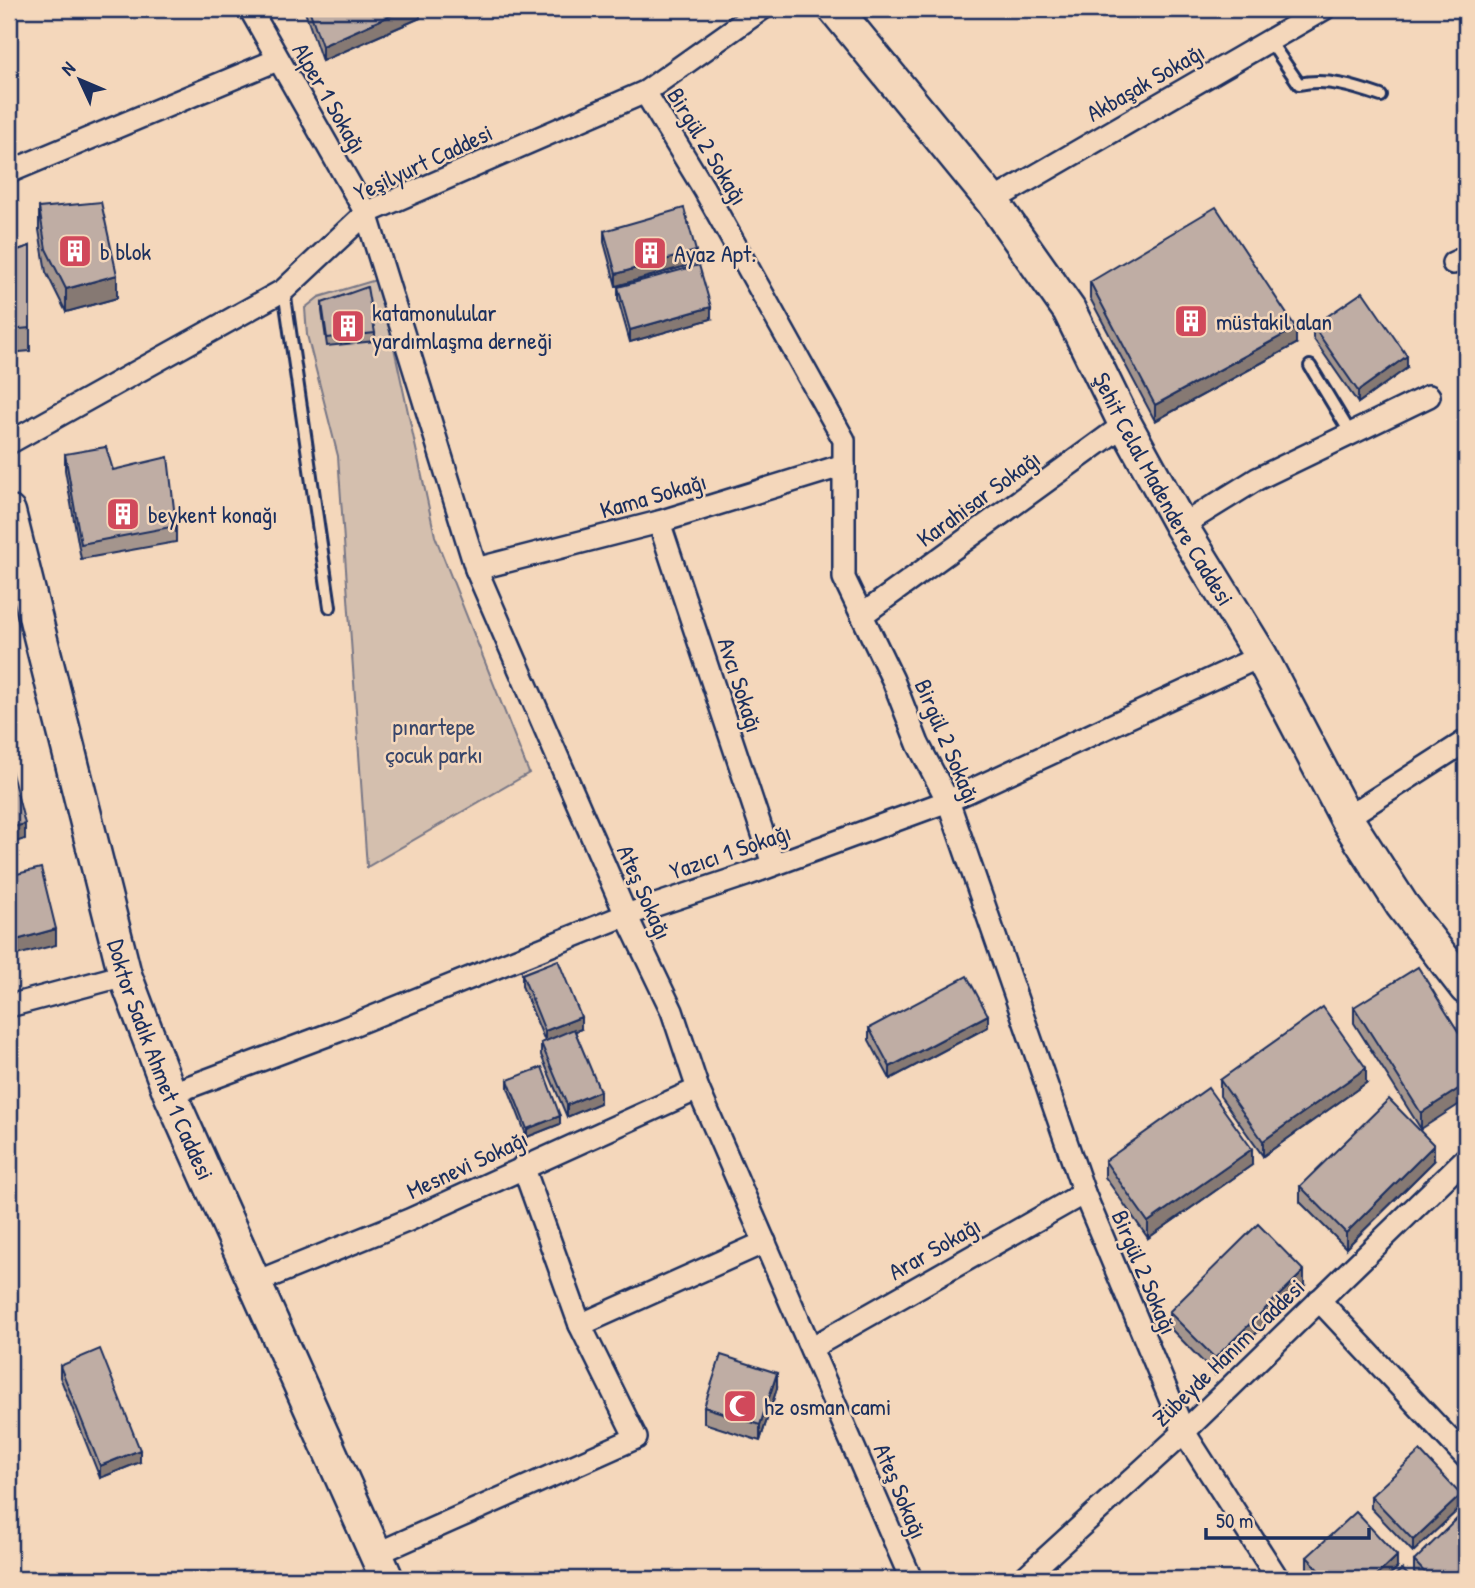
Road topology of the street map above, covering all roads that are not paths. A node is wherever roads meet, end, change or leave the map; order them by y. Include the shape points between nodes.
1 (250, 9) edge
2 (762, 9) edge
3 (835, 9) edge
4 (1324, 9) edge
5 (1269, 40) junction
6 (277, 60) junction
7 (645, 92) junction
8 (1381, 96) dead end
9 (9, 172) edge
10 (992, 201) junction
11 (366, 213) junction
12 (284, 290) junction
13 (1310, 366) dead end
14 (1429, 396) dead end
15 (1125, 424) junction
16 (1350, 434) junction
17 (9, 443) edge
18 (844, 465) junction
19 (9, 512) edge
20 (659, 522) junction
21 (1181, 526) junction
22 (476, 569) junction
23 (330, 607) dead end
24 (862, 615) junction
25 (1261, 656) junction
26 (1466, 741) edge
27 (948, 801) junction
28 (1346, 818) junction
29 (773, 864) junction
30 (626, 915) junction
31 (125, 975) junction
32 (1466, 988) edge
33 (9, 1006) edge
34 (698, 1088) junction
35 (170, 1094) junction
36 (1466, 1158) edge
37 (523, 1166) junction
38 (1084, 1193) junction
39 (765, 1242) junction
40 (256, 1282) junction
41 (1319, 1300) junction
42 (580, 1325) junction
43 (811, 1348) junction
44 (1184, 1432) junction
45 (1466, 1457) edge
46 (381, 1567) edge
47 (911, 1579) edge
48 (1023, 1579) edge
49 (1278, 1579) edge

1 - 6 street, Alper 1 Sokağı
2 - 7 street, Yeşilyurt Caddesi
3 - 10 street, Şehit Celal Madendere Caddesi
4 - 5 street, Akbaşak Sokağı
5 - 8 lane via 1299,84 1312,81 1350,86
5 - 10 street, Akbaşak Sokağı
6 - 9 street
6 - 11 street, Alper 1 Sokağı
7 - 11 street, Yeşilyurt Caddesi
7 - 18 street, Birgül 2 Sokağı via 844,440
10 - 15 street, Şehit Celal Madendere Caddesi via 1069,310
11 - 12 street, Yeşilyurt Caddesi
11 - 22 street, Ateş Sokağı
12 - 17 street, Yeşilyurt Caddesi
12 - 23 lane
13 - 16 lane
14 - 16 street
15 - 21 street, Şehit Celal Madendere Caddesi
15 - 24 street, Karahisar Sokağı
16 - 21 street via 1257,479
18 - 20 street, Kama Sokağı
18 - 24 street, Birgül 2 Sokağı via 844,578
19 - 31 street, Doktor Sadık Ahmet 1 Caddesi
20 - 22 street, Kama Sokağı
20 - 29 street, Avcı Sokağı
21 - 25 street, Şehit Celal Madendere Caddesi
22 - 30 street, Ateş Sokağı
24 - 27 street, Birgül 2 Sokağı
25 - 27 street, Yazıcı 1 Sokağı
25 - 28 street, Şehit Celal Madendere Caddesi
26 - 28 street
27 - 29 street, Yazıcı 1 Sokağı
27 - 38 street, Birgül 2 Sokağı
28 - 32 street, Şehit Celal Madendere Caddesi via 1402,905
29 - 30 street, Yazıcı 1 Sokağı
30 - 34 street, Ateş Sokağı via 672,1012
30 - 35 street, Yazıcı 1 Sokağı
31 - 33 street
31 - 35 street, Doktor Sadık Ahmet 1 Caddesi
34 - 37 street, Mesnevi Sokağı
34 - 39 street, Ateş Sokağı
35 - 40 street, Doktor Sadık Ahmet 1 Caddesi
36 - 41 street, Zübeyde Hanım Caddesi
37 - 40 street, Mesnevi Sokağı via 409,1220
37 - 42 street
38 - 43 street, Arar Sokağı
38 - 44 street, Birgül 2 Sokağı
39 - 42 street
39 - 43 street, Ateş Sokağı
40 - 46 street, Doktor Sadık Ahmet 1 Caddesi
41 - 44 street, Zübeyde Hanım Caddesi
41 - 45 street
42 - 46 street via 636,1437
43 - 47 street, Ateş Sokağı
44 - 48 street, Zübeyde Hanım Caddesi
44 - 49 street, Birgül 2 Sokağı

